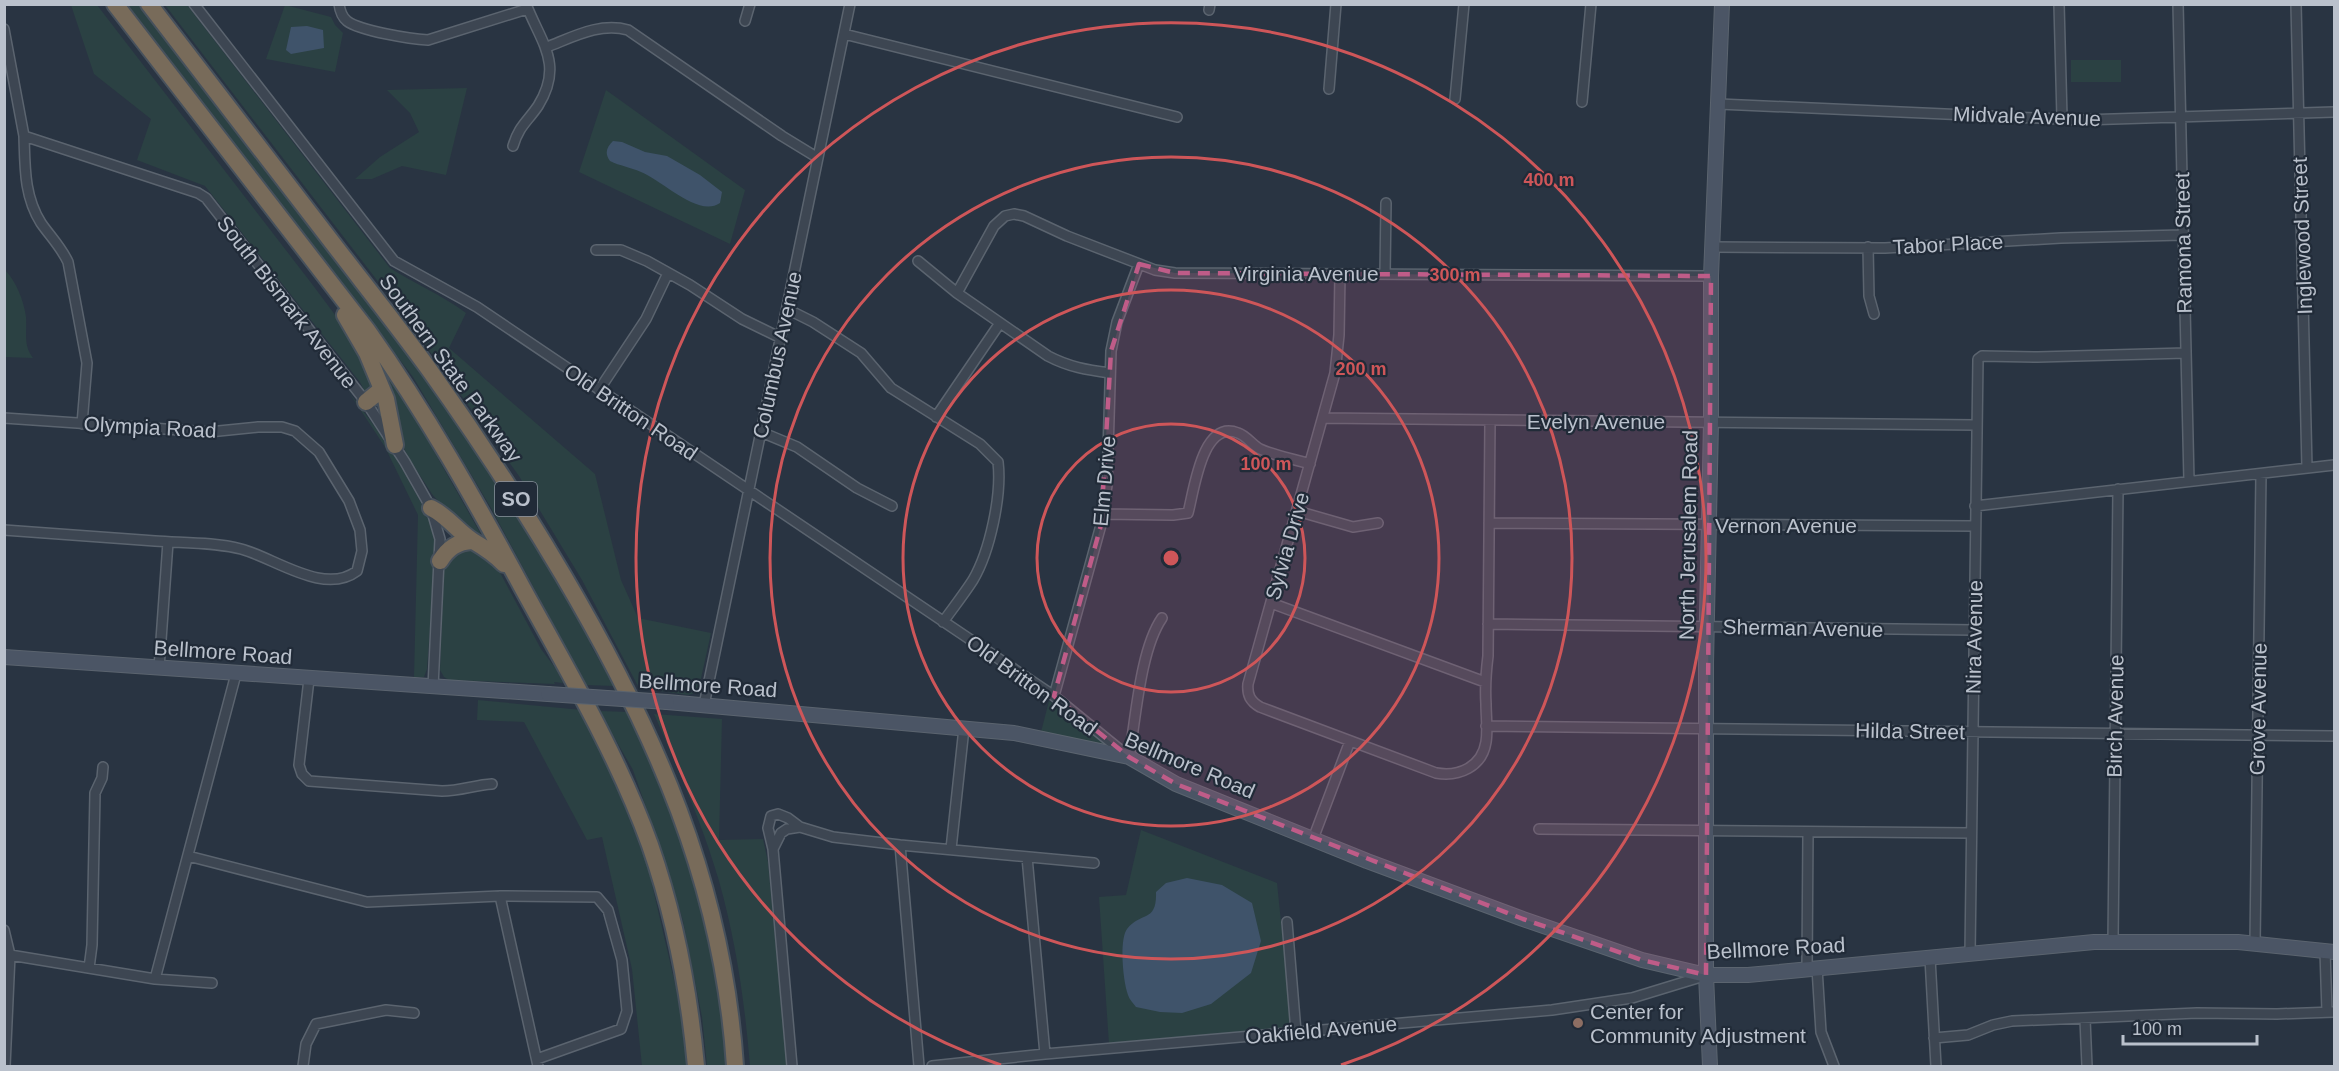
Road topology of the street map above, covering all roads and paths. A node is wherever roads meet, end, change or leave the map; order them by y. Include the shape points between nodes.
1 (115, 4) edge
2 (149, 4) edge
3 (194, 4) edge
4 (339, 4) edge
5 (750, 4) edge
6 (850, 4) edge
7 (1336, 4) edge
8 (1464, 4) edge
9 (1591, 4) edge
10 (1722, 4) edge
11 (2059, 4) edge
12 (2178, 4) edge
13 (2296, 4) edge
14 (527, 7) edge
15 (745, 21) dead end
16 (4, 29) edge
17 (844, 34) junction
18 (6, 46) edge
19 (547, 47) junction
20 (1329, 89) dead end
21 (1455, 99) dead end
22 (1582, 102) dead end
23 (1719, 104) junction
24 (2334, 112) edge
25 (2298, 113) junction
26 (1178, 117) dead end
27 (2180, 117) junction
28 (2062, 118) junction
29 (24, 136) junction
30 (513, 146) dead end
31 (818, 158) junction
32 (1386, 203) dead end
33 (2183, 235) junction
34 (1713, 247) junction
35 (1868, 247) junction
36 (596, 250) dead end
37 (918, 261) dead end
38 (1139, 264) junction
39 (322, 272) junction
40 (668, 273) junction
41 (1340, 274) junction
42 (1385, 274) junction
43 (1711, 276) junction
44 (957, 293) junction
45 (787, 309) junction
46 (1874, 314) dead end
47 (1000, 322) junction
48 (781, 339) junction
49 (2186, 352) junction
50 (1110, 373) junction
51 (382, 389) junction
52 (599, 390) junction
53 (366, 402) junction
54 (936, 417) junction
55 (4, 418) edge
56 (1323, 418) junction
57 (1490, 421) junction
58 (1711, 422) junction
59 (82, 424) junction
60 (1976, 425) junction
61 (761, 432) junction
62 (395, 445) junction
63 (1310, 464) junction
64 (2334, 465) edge
65 (2307, 468) junction
66 (2261, 474) junction
67 (2190, 481) junction
68 (2118, 489) junction
69 (748, 492) junction
70 (892, 506) dead end
71 (1975, 506) junction
72 (432, 508) junction
73 (1297, 511) junction
74 (1103, 514) junction
75 (1378, 523) dead end
76 (1489, 523) junction
77 (1709, 524) junction
78 (1975, 526) junction
79 (4, 530) edge
80 (472, 541) junction
81 (168, 542) junction
82 (440, 561) junction
83 (523, 589) junction
84 (1271, 603) junction
85 (1162, 618) dead end
86 (944, 622) junction
87 (1488, 624) junction
88 (1707, 626) junction
89 (1974, 630) junction
90 (4, 657) edge
91 (159, 668) junction
92 (236, 674) junction
93 (309, 679) junction
94 (1485, 682) junction
95 (433, 687) junction
96 (1054, 696) junction
97 (704, 705) junction
98 (1486, 726) junction
99 (964, 728) junction
100 (1708, 728) junction
101 (1973, 731) junction
102 (2115, 733) junction
103 (2258, 735) junction
104 (2334, 736) edge
105 (1350, 741) junction
106 (1129, 757) junction
107 (103, 767) dead end
108 (492, 784) dead end
109 (800, 827) junction
110 (1539, 829) dead end
111 (1707, 831) junction
112 (1808, 832) junction
113 (1971, 833) junction
114 (1313, 839) junction
115 (900, 845) junction
116 (773, 849) junction
117 (951, 849) junction
118 (188, 856) junction
119 (1027, 857) junction
120 (1094, 863) dead end
121 (500, 896) junction
122 (1287, 922) dead end
123 (4, 930) edge
124 (2113, 942) junction
125 (2255, 944) junction
126 (2330, 952) edge
127 (1970, 954) junction
128 (10, 955) junction
129 (1930, 958) junction
130 (89, 968) junction
131 (1812, 969) junction
132 (1706, 975) junction
133 (155, 979) junction
134 (212, 983) dead end
135 (2331, 1012) edge
136 (414, 1013) dead end
137 (2085, 1018) junction
138 (1296, 1032) junction
139 (1934, 1038) junction
140 (1045, 1054) junction
141 (1020, 1062) edge
142 (538, 1063) edge
143 (6, 1066) edge
144 (303, 1066) edge
145 (696, 1066) edge
146 (735, 1066) edge
147 (792, 1066) edge
148 (919, 1066) edge
149 (932, 1066) edge
150 (1710, 1066) edge
151 (1834, 1066) edge
152 (1936, 1066) edge
153 (2087, 1066) edge

1 - 39 highway, SO
2 - 146 highway, Southern State Parkway / SO via 426,365 537,532 610,658 676,798 699,868 720,947
3 - 52 street, Old Britton Road via 397,264 471,303
4 - 14 street via 341,14 350,23 428,40
5 - 15 street
6 - 17 street, Columbus Avenue
7 - 20 street
8 - 21 street
9 - 22 street
10 - 23 main road, North Jerusalem Road
11 - 28 street
12 - 27 street, Ramona Street
13 - 25 street, Inglewood Street
14 - 19 street
16 - 18 street
17 - 26 street
17 - 31 street, Columbus Avenue
18 - 29 street
19 - 30 street via 550,66 546,90 520,128
19 - 31 street via 595,29 628,30
23 - 28 street, Midvale Avenue
23 - 34 main road, North Jerusalem Road
24 - 25 street, Midvale Avenue
25 - 27 street, Midvale Avenue
25 - 65 street, Inglewood Street
27 - 28 street, Midvale Avenue
27 - 33 street, Ramona Street
29 - 53 street, South Bismark Avenue via 206,198
29 - 59 street via 30,199 68,262 87,363
31 - 45 street, Columbus Avenue
32 - 42 street
33 - 35 street, Tabor Place
33 - 49 street, Ramona Street
34 - 35 street, Tabor Place
34 - 43 main road, North Jerusalem Road
35 - 46 street via 1869,296
36 - 40 street via 621,250
37 - 44 street
38 - 41 street, Virginia Avenue via 1175,273
38 - 44 street, Virginia Avenue via 1014,214 994,226
38 - 50 street, Elm Drive via 1117,322
39 - 51 highway via 367,353
39 - 83 highway, SO via 405,384
40 - 48 street
40 - 52 street via 646,319
41 - 42 street, Virginia Avenue
41 - 56 street, Sylvia Drive via 1338,357
42 - 43 street, Virginia Avenue
43 - 58 main road, North Jerusalem Road
44 - 47 street
45 - 48 street, Columbus Avenue
45 - 54 street via 861,353 891,388
47 - 50 street via 1064,364
47 - 54 street
48 - 61 street, Columbus Avenue
49 - 60 street, Nira Avenue via 1980,356
49 - 67 street, Ramona Street
50 - 74 street, Elm Drive
51 - 53 highway
51 - 62 highway
52 - 69 street, Old Britton Road
53 - 62 street, South Bismark Avenue
54 - 86 street via 990,453 998,462 1000,475 996,510 982,560 974,579
55 - 59 street, Olympia Road
56 - 57 street, Evelyn Avenue
56 - 63 street, Sylvia Drive
57 - 58 street, Evelyn Avenue
57 - 76 street
58 - 60 street, Evelyn Avenue
58 - 77 main road, North Jerusalem Road
59 - 81 street, Olympia Road via 209,432 258,427 295,431 319,452 350,501 362,551 360,567 342,579 305,576 240,549
60 - 71 street, Nira Avenue
61 - 69 street, Columbus Avenue
61 - 70 street via 797,447 857,488
62 - 72 street, South Bismark Avenue
63 - 73 street, Sylvia Drive
63 - 74 street via 1259,449 1238,432 1224,432 1208,444 1188,513
64 - 65 street
65 - 66 street
66 - 67 street
66 - 103 street, Grove Avenue
67 - 68 street
68 - 71 street
68 - 102 street, Birch Avenue
69 - 86 street, Old Britton Road
69 - 97 street, Columbus Avenue
71 - 78 street, Nira Avenue
72 - 80 highway
72 - 82 street, South Bismark Avenue via 440,539
73 - 75 street via 1353,527
73 - 84 street, Sylvia Drive
74 - 96 street, Elm Drive
76 - 77 street, Vernon Avenue
76 - 87 street
77 - 78 street, Vernon Avenue
77 - 88 main road, North Jerusalem Road
78 - 89 street, Nira Avenue
79 - 81 street
80 - 82 highway via 450,547
80 - 83 highway via 494,554
81 - 91 street
82 - 95 street, South Bismark Avenue
83 - 145 highway, SO via 620,773 649,844 679,946
84 - 94 street
84 - 105 street, Sylvia Drive via 1248,684 1249,697 1260,707
85 - 106 street via 1147,647
86 - 96 street, Old Britton Road
87 - 88 street, Sherman Avenue
87 - 94 street
88 - 89 street, Sherman Avenue
88 - 100 main road, North Jerusalem Road
89 - 101 street, Nira Avenue
90 - 91 main road, Bellmore Road
91 - 92 main road, Bellmore Road
92 - 93 main road, Bellmore Road
92 - 118 street
93 - 95 main road, Bellmore Road
93 - 108 street via 299,765 309,781 442,791
94 - 98 street
95 - 97 main road, Bellmore Road, bridge
96 - 106 street, Old Britton Road
97 - 99 main road, Bellmore Road
98 - 100 street, Hilda Street
98 - 105 street via 1483,752 1473,766 1454,774 1443,774
99 - 106 main road, Bellmore Road via 1035,736
99 - 117 street
100 - 101 street, Hilda Street
100 - 111 main road, North Jerusalem Road
101 - 102 street, Hilda Street
101 - 113 street, Nira Avenue
102 - 103 street, Hilda Street
102 - 124 street, Birch Avenue
103 - 104 street, Hilda Street
103 - 125 street, Grove Avenue
105 - 114 street
106 - 114 main road, Bellmore Road via 1176,784
107 - 130 street via 95,793
109 - 115 street via 833,837
109 - 116 street via 787,829
109 - 116 street via 783,815 771,816 768,828
110 - 111 street
111 - 112 street
111 - 132 main road, North Jerusalem Road
112 - 113 street
112 - 131 street
113 - 127 street, Nira Avenue
114 - 132 main road, Bellmore Road via 1544,927 1642,960
115 - 117 street
115 - 148 street
116 - 147 street
117 - 119 street
118 - 121 street via 367,902
118 - 133 street
119 - 120 street
119 - 140 street
121 - 142 street
121 - 142 street via 597,897 608,910 622,960 627,1011 621,1029
122 - 138 street
123 - 128 street
124 - 125 main road, Bellmore Road
124 - 127 main road, Bellmore Road
125 - 126 main road, Bellmore Road
126 - 135 street
127 - 129 main road, Bellmore Road
128 - 130 street
128 - 143 street
129 - 131 main road, Bellmore Road
129 - 139 street
130 - 133 street
131 - 132 main road, Bellmore Road
131 - 151 street via 1821,1032
132 - 138 street, Oakfield Avenue via 1632,998 1552,1010
132 - 150 main road, North Jerusalem Road
133 - 134 street
135 - 137 street
136 - 144 street via 386,1010 316,1024 306,1044
137 - 139 street via 2012,1021 1968,1035
137 - 153 street
138 - 140 street, Oakfield Avenue
139 - 152 street
140 - 141 street, Oakfield Avenue
141 - 149 street, Oakfield Avenue

